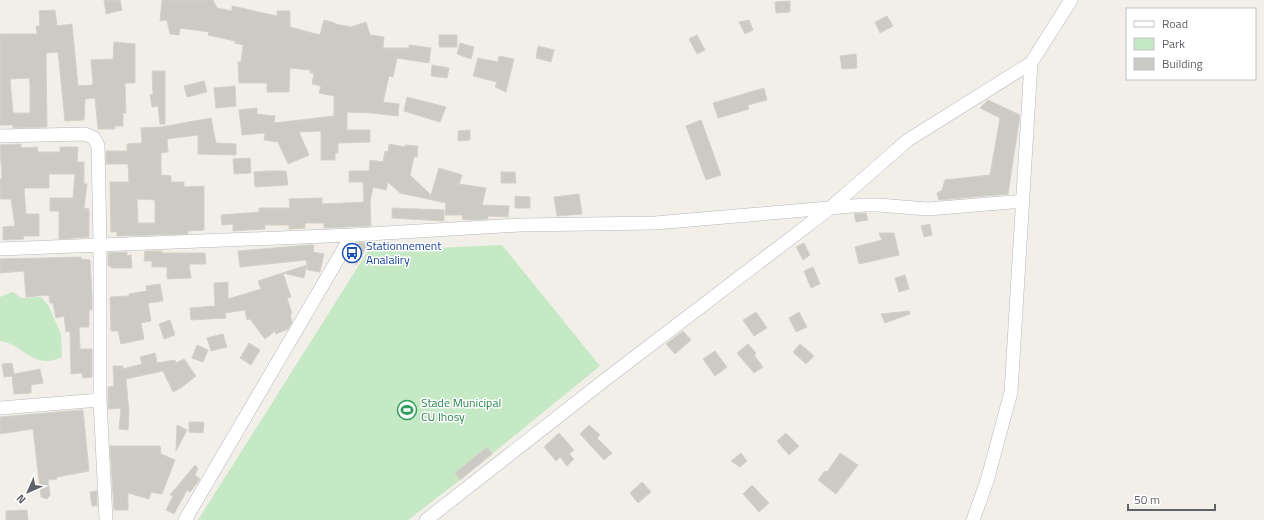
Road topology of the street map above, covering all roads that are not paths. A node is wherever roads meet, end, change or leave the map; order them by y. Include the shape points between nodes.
1 (1071, 0) edge
2 (1030, 63) junction
3 (0, 136) edge
4 (1023, 201) junction
5 (830, 209) junction
6 (352, 235) junction
7 (100, 243) junction
8 (0, 249) edge
9 (100, 400) junction
10 (0, 408) edge
11 (106, 520) edge
12 (185, 520) edge
13 (426, 520) edge
14 (973, 520) edge

1 - 2 street
2 - 4 street
2 - 5 street via 908,140
3 - 7 street via 85,134 94,138 98,146
4 - 5 street via 928,209 878,205
4 - 14 street via 1012,392 987,481
5 - 6 street via 655,223 520,225
5 - 13 street
6 - 7 street via 165,243
6 - 12 street
7 - 8 street
7 - 9 street
9 - 10 street
9 - 11 street

